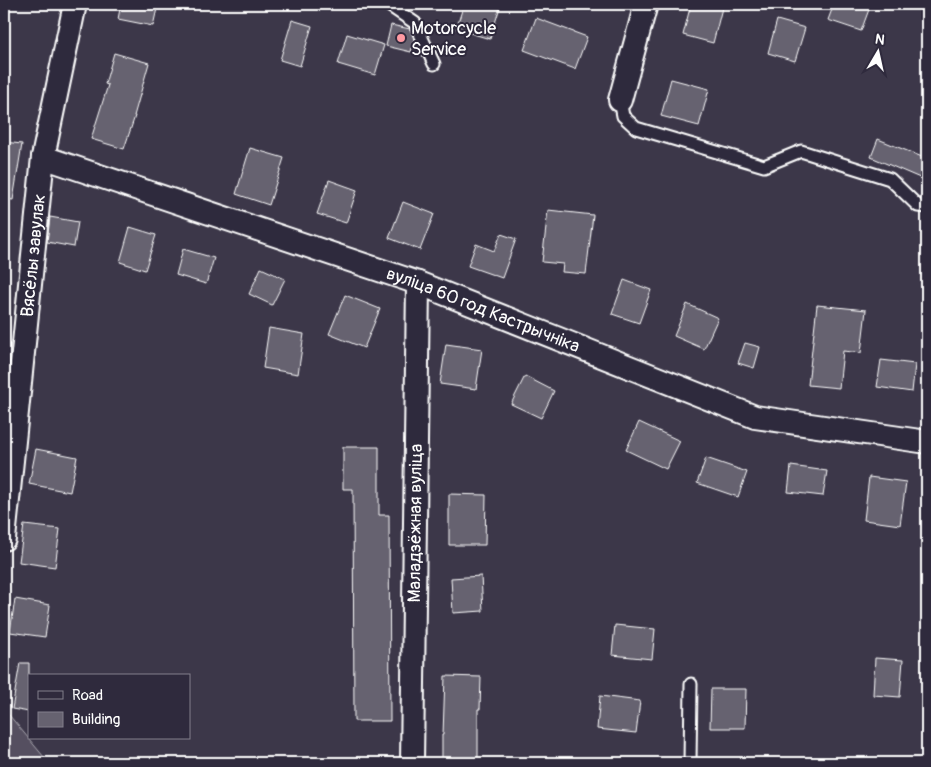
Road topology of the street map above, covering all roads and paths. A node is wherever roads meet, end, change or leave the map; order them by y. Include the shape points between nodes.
1 (75, 4) edge
2 (387, 4) edge
3 (646, 4) edge
4 (434, 64) dead end
5 (620, 100) joint
6 (43, 158) junction
7 (927, 207) edge
8 (418, 283) junction
9 (927, 442) edge
10 (4, 539) edge
11 (691, 684) dead end
12 (412, 763) edge
13 (690, 763) edge

1 - 6 street, Вясёлы завулак
2 - 4 lane via 415,23
3 - 5 street
5 - 7 lane via 622,116 636,128 764,166 801,151 890,179 918,206
6 - 8 street, вуліца 60 год Кастрычніка
6 - 10 street, Вясёлы завулак
8 - 9 street, вуліца 60 год Кастрычніка via 755,417
8 - 12 street, Маладзёжная вуліца
11 - 13 lane

